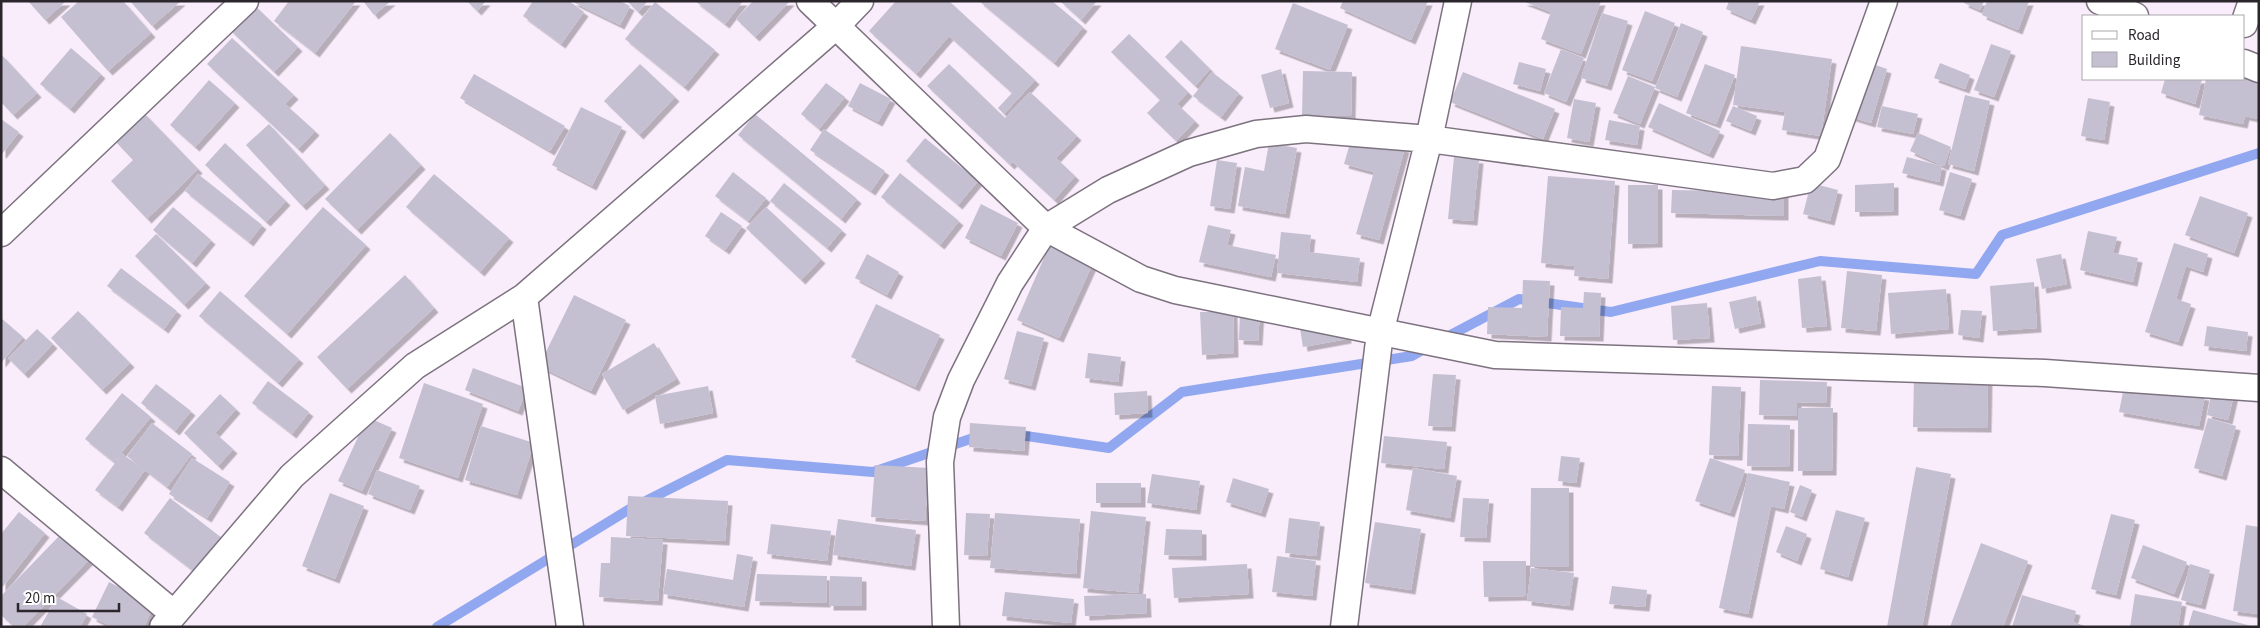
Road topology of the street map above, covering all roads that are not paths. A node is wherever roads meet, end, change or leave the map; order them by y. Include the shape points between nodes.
1 (245, 1) edge
2 (810, 1) edge
3 (860, 1) edge
4 (1458, 1) edge
5 (1884, 1) edge
6 (2100, 1) edge
7 (2252, 1) edge
8 (2132, 15) edge
9 (2245, 21) edge
10 (836, 26) junction
11 (2245, 63) edge
12 (2259, 69) edge
13 (1429, 139) junction
14 (1046, 228) junction
15 (1, 232) edge
16 (524, 297) junction
17 (1380, 333) junction
18 (2259, 388) edge
19 (1, 470) edge
20 (168, 620) edge
21 (570, 627) edge
22 (946, 627) edge
23 (1344, 627) edge

1 - 15 street
2 - 10 street
3 - 10 street
4 - 13 street
5 - 13 street via 1827,159 1805,180 1773,186
6 - 8 street
7 - 9 street
10 - 14 street
10 - 16 street
11 - 12 street
13 - 14 street via 1306,129 1256,134 1189,153 1108,190
13 - 17 street
14 - 17 street via 1141,280
14 - 22 street via 1010,283 960,380 947,416 940,462
16 - 20 street via 415,366 292,476
16 - 21 street
17 - 18 street via 1495,355 2045,373
17 - 23 street
19 - 20 street

